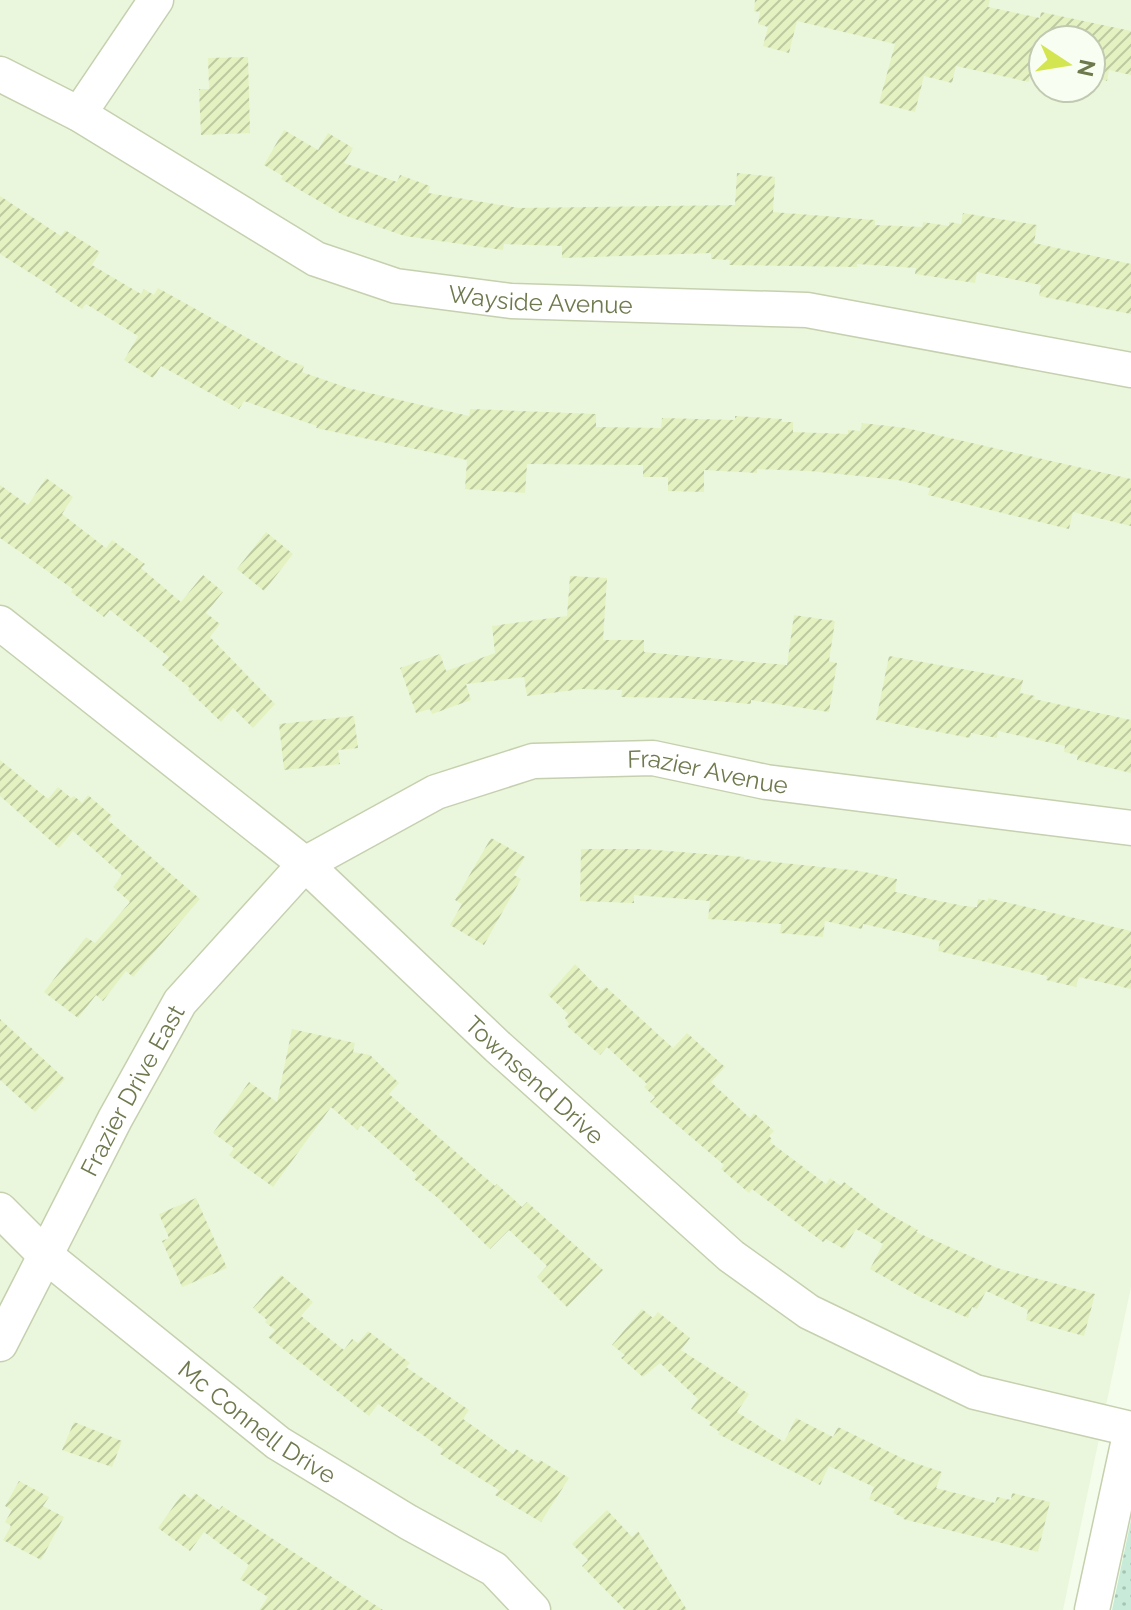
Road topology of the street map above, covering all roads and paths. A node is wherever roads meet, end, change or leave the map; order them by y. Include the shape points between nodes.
1 (156, 0) edge
2 (0, 74) edge
3 (79, 114) junction
4 (1131, 370) edge
5 (0, 623) edge
6 (1131, 828) edge
7 (305, 864) junction
8 (0, 1210) edge
9 (45, 1255) junction
10 (0, 1344) edge
11 (1131, 1430) edge
12 (533, 1610) edge
13 (1092, 1610) edge

1 - 3 street
2 - 3 street, Wayside Avenue
3 - 4 street, Wayside Avenue via 316,259 396,286 511,301 807,310
5 - 7 street, Townsend Drive
6 - 7 street, Frazier Avenue via 766,782 653,758 533,761 436,792
7 - 9 street, Frazier Drive East via 180,1002
7 - 11 street, Townsend Drive via 731,1256 809,1312 975,1392
8 - 9 street, Mc Connell Drive
9 - 10 street, Frazier Drive East
9 - 12 street, Mc Connell Drive via 278,1443 494,1569
11 - 13 street

